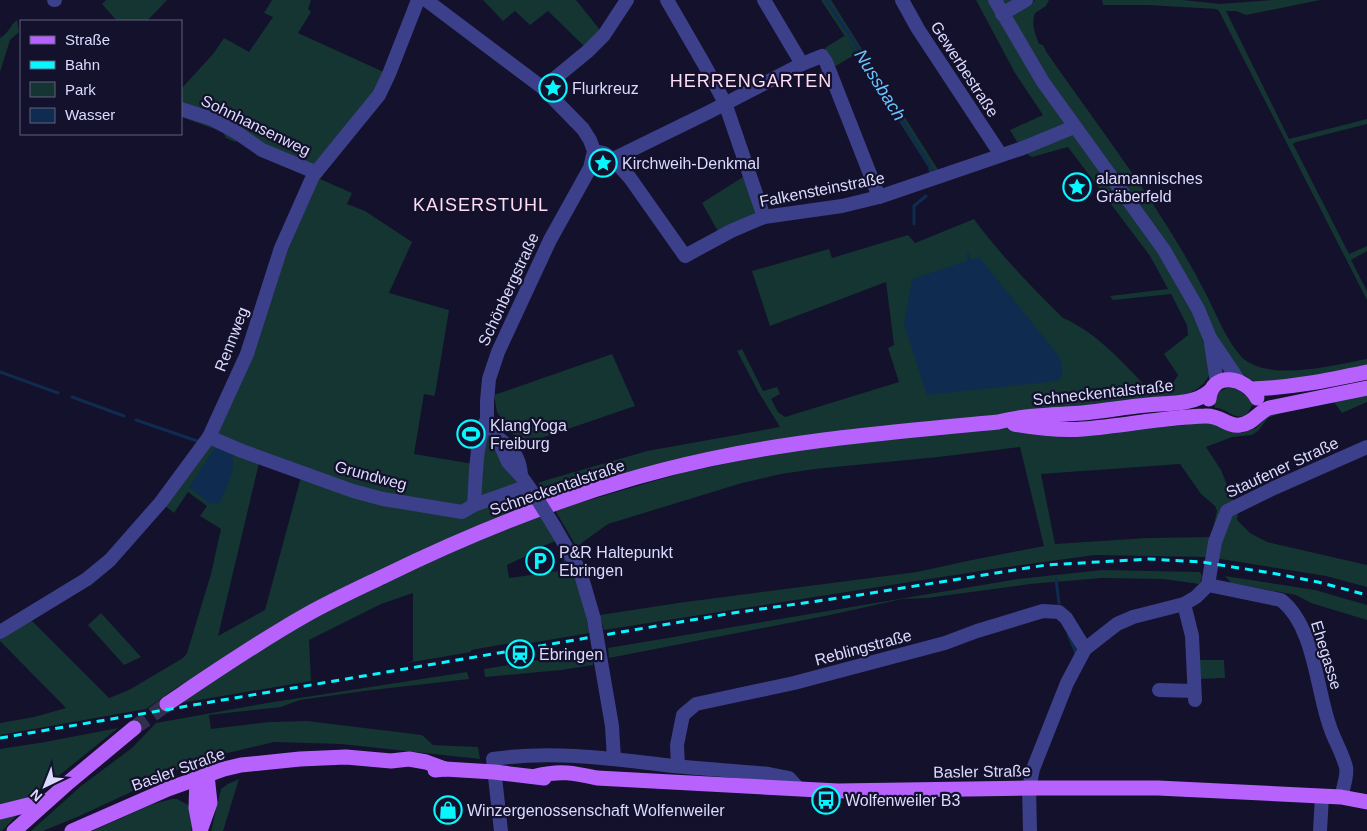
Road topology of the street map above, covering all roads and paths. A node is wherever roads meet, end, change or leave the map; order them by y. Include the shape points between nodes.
1 (418, 0) edge
2 (426, 0) edge
3 (627, 0) edge
4 (667, 0) edge
5 (764, 0) edge
6 (902, 0) edge
7 (995, 0) edge
8 (1026, 0) edge
9 (1002, 14) junction
10 (802, 64) junction
11 (543, 88) junction
12 (725, 103) junction
13 (182, 110) edge
14 (1074, 127) junction
15 (594, 151) junction
16 (1001, 155) junction
17 (612, 159) junction
18 (315, 172) junction
19 (880, 197) junction
20 (764, 216) junction
21 (1210, 338) junction
22 (1367, 372) edge
23 (1245, 385) junction
24 (1213, 387) junction
25 (1367, 388) edge
26 (1213, 415) junction
27 (1256, 417) junction
28 (487, 419) junction
29 (998, 422) junction
30 (209, 436) junction
31 (1367, 447) edge
32 (528, 486) junction
33 (474, 505) junction
34 (1208, 585) junction
35 (1184, 604) junction
36 (0, 632) edge
37 (1085, 649) junction
38 (1159, 690) dead end
39 (167, 704) tunnel mouth
40 (134, 728) tunnel mouth
41 (614, 759) junction
42 (678, 766) junction
43 (494, 772) junction
44 (202, 776) junction
45 (1029, 788) junction
46 (168, 789) junction
47 (799, 789) junction
48 (1322, 796) junction
49 (1341, 797) junction
50 (48, 800) junction
51 (1367, 802) edge
52 (196, 808) junction
53 (0, 812) edge
54 (14, 831) edge
55 (72, 831) edge
56 (200, 831) edge
57 (501, 831) edge
58 (1030, 831) edge
59 (1320, 831) edge

1 - 18 street, Rennweg via 378,95
2 - 11 street
3 - 11 street via 604,35
4 - 12 street
5 - 10 street
6 - 16 street, Gewerbestraße via 918,30
7 - 9 street
8 - 9 street
9 - 14 street
10 - 12 street
10 - 19 street via 822,56 826,62
11 - 15 street via 583,129
12 - 17 street
12 - 20 street
13 - 18 street, Sohnhansenweg via 212,119 262,150
14 - 16 street, Falkensteinstraße
14 - 21 street via 1164,250 1198,309
15 - 17 street
15 - 28 street, Schönbergstraße via 587,175 550,240 498,352 489,379
16 - 19 street, Falkensteinstraße
17 - 20 street, Falkensteinstraße via 630,178 685,256 730,230
18 - 30 street, Rennweg via 282,248 247,354
19 - 20 street, Falkensteinstraße via 842,206
21 - 23 street
21 - 24 street
22 - 23 main road via 1269,389
23 - 24 main road via 1229,380
23 - 27 main road via 1258,401
24 - 26 main road via 1209,399
24 - 29 main road, Schneckentalstraße via 1198,399
25 - 27 main road via 1280,405 1264,410
26 - 27 main road via 1240,426
26 - 29 main road, Schneckentalstraße via 1082,429
28 - 32 street via 497,437 511,447
28 - 33 street, Schönbergstraße via 482,428
29 - 39 main road, Schneckentalstraße via 836,438 718,458 569,499 430,554 308,614
30 - 33 street, Grundweg via 251,455 383,499 462,512
30 - 36 street, Rennweg via 162,502 110,560 87,579
31 - 34 street, Staufener Straße via 1227,511 1216,542
32 - 33 street, Grundweg
32 - 41 street, bridge via 580,570 594,619 612,726
34 - 35 street
34 - 49 street, Ehegasse via 1281,600 1299,621 1313,660 1329,724 1346,768
35 - 37 street via 1117,624
35 - 38 street via 1192,636 1194,695
37 - 42 street, Reblingstraße via 1066,618 1059,612 1042,611 936,645 794,683 696,704 683,715 677,745
37 - 45 street via 1067,683 1033,769
40 - 50 main road
41 - 42 street
41 - 43 street via 516,755 492,759
42 - 47 street via 780,776 789,778
43 - 44 main road, Basler Straße via 426,771 408,768 391,760 346,757 241,765
43 - 47 main road, Basler Straße via 536,776 564,772 597,778
43 - 57 street
44 - 46 main road, Basler Straße
44 - 52 main road
44 - 56 main road via 210,803
45 - 47 main road, Basler Straße
45 - 48 main road, Basler Straße via 1162,788
45 - 58 street
46 - 52 main road via 190,800
46 - 55 main road, Basler Straße
48 - 49 main road, Basler Straße
48 - 59 street
49 - 51 main road, Basler Straße
50 - 53 main road
50 - 54 main road
52 - 56 main road

